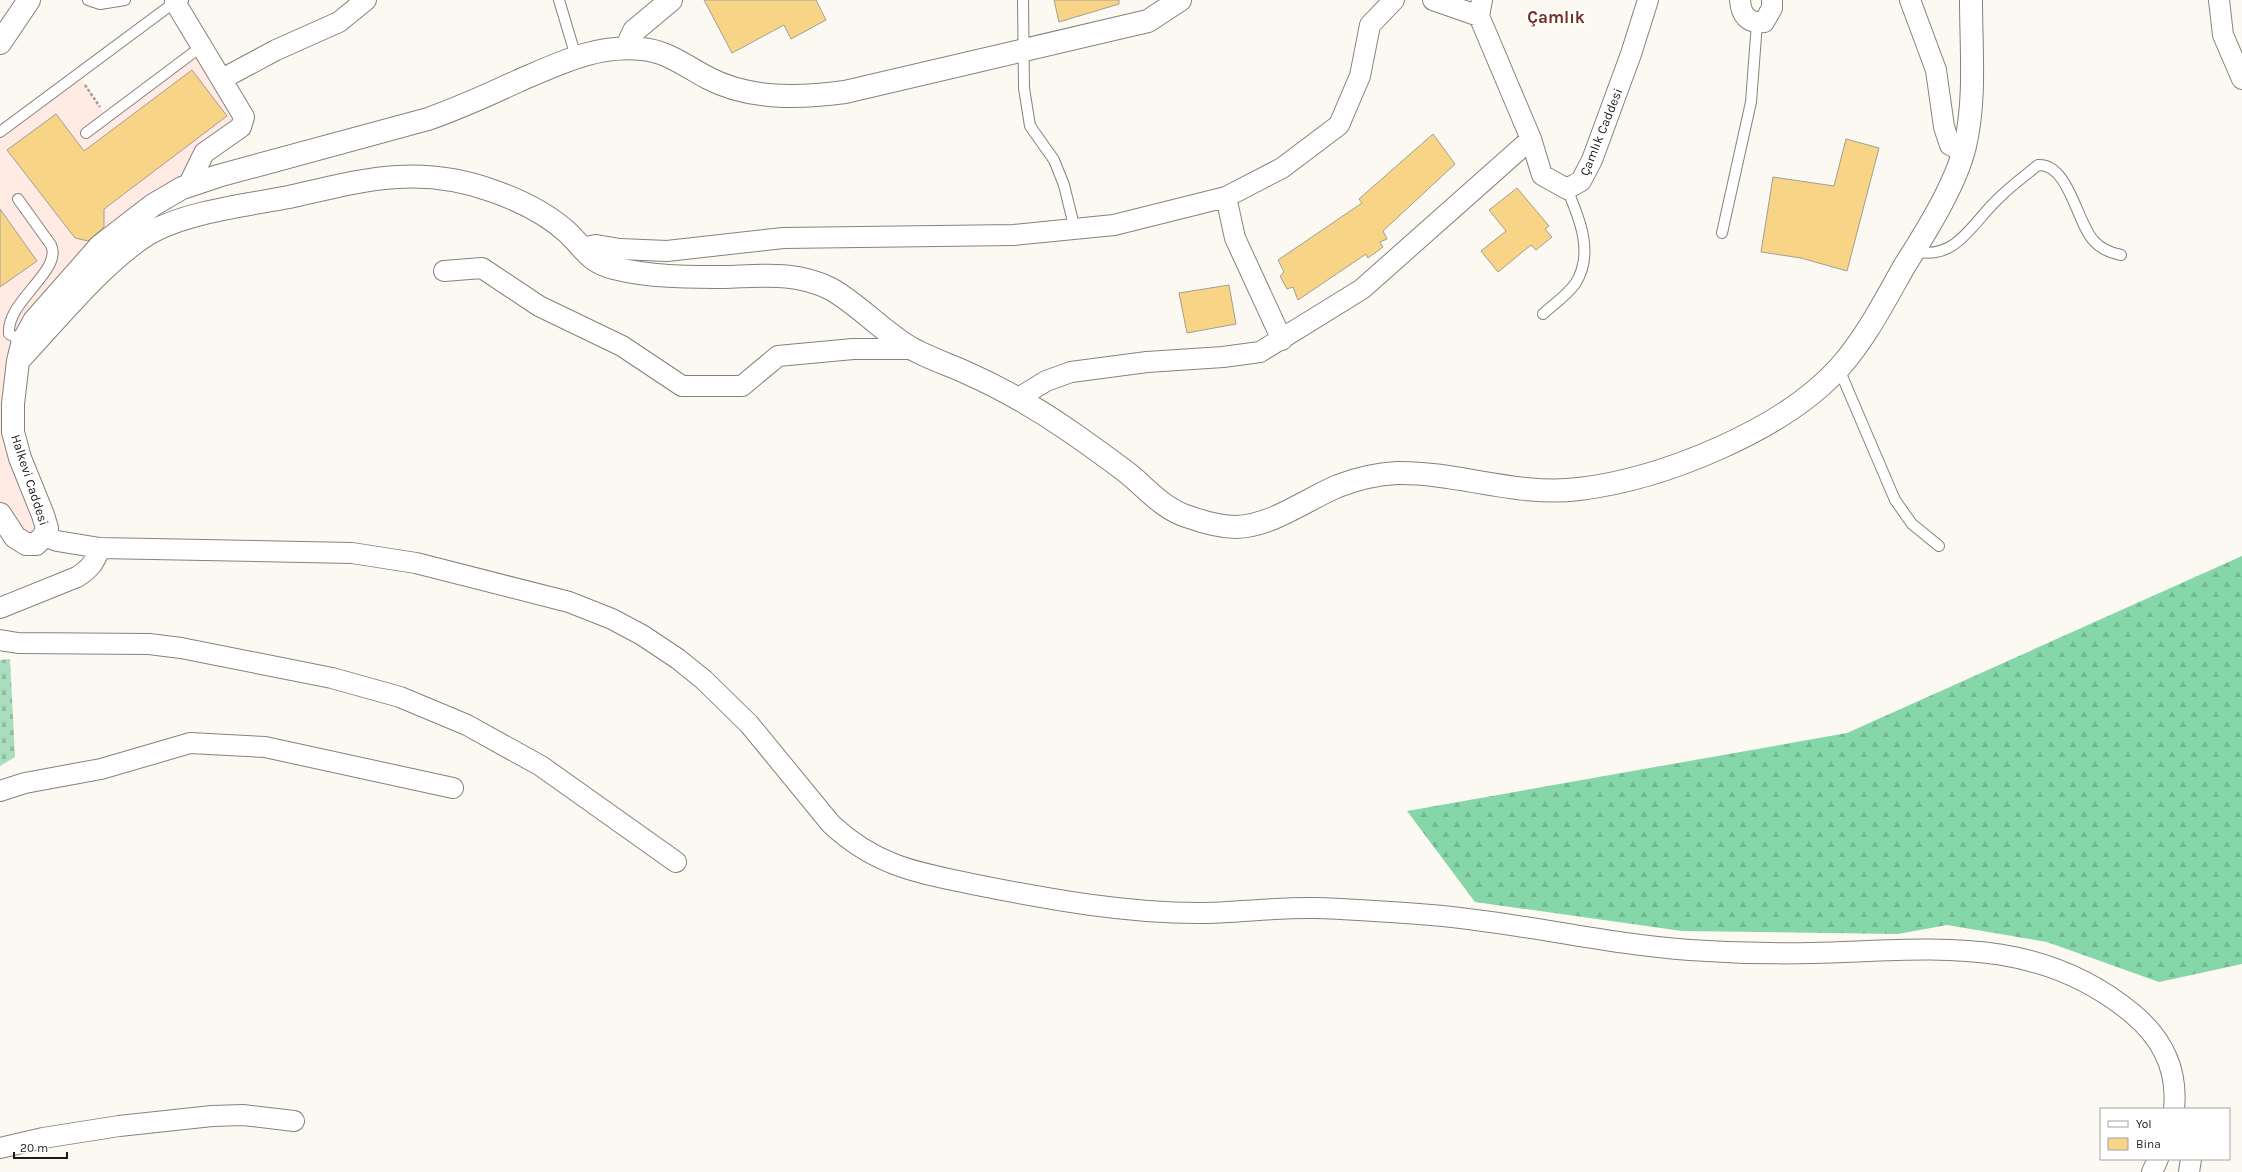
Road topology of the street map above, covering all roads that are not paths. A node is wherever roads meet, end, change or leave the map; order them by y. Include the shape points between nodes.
1 (29, 0) edge
2 (88, 0) edge
3 (126, 0) edge
4 (366, 0) edge
5 (559, 0) edge
6 (671, 0) edge
7 (1023, 0) edge
8 (1180, 0) edge
9 (1394, 0) edge
10 (1433, 0) edge
11 (1648, 0) edge
12 (1740, 0) edge
13 (1772, 0) edge
14 (1910, 0) edge
15 (1971, 0) edge
16 (2219, 0) edge
17 (176, 1) edge
18 (1480, 8) edge
19 (1757, 23) junction
20 (0, 43) edge
21 (202, 46) junction
22 (626, 48) junction
23 (1022, 50) junction
24 (576, 57) junction
25 (222, 79) junction
26 (2242, 79) edge
27 (0, 132) edge
28 (86, 133) dead end
29 (1531, 139) junction
30 (1964, 152) junction
31 (188, 186) junction
32 (1567, 189) junction
33 (1226, 197) junction
34 (18, 199) dead end
35 (1075, 230) junction
36 (1722, 233) dead end
37 (582, 248) junction
38 (1914, 251) junction
39 (2121, 255) dead end
40 (444, 271) dead end
41 (1543, 314) dead end
42 (1282, 340) junction
43 (913, 349) junction
44 (20, 351) junction
45 (1839, 369) junction
46 (1017, 399) junction
47 (0, 514) edge
48 (44, 536) junction
49 (1938, 546) dead end
50 (100, 548) junction
51 (0, 608) edge
52 (0, 640) edge
53 (454, 788) dead end
54 (0, 791) edge
55 (676, 862) dead end
56 (2174, 1108) edge
57 (294, 1121) dead end
58 (0, 1148) edge
59 (2158, 1160) edge
60 (2191, 1160) edge
61 (2152, 1172) edge
62 (2189, 1172) edge

1 - 20 street
2 - 3 lane via 100,4
4 - 25 street via 339,22 276,50
5 - 24 lane
6 - 22 street via 634,31
7 - 23 lane
8 - 23 street via 1148,21
9 - 33 street via 1370,25 1360,76 1338,125 1282,168
10 - 18 street
11 - 32 street, Çamlık Caddesi via 1592,160 1581,181
12 - 19 street via 1741,11 1749,21
13 - 19 street via 1772,8 1764,22
14 - 30 street via 1936,70 1944,127 1950,145
15 - 30 street via 1970,116
16 - 26 street via 2223,35
17 - 21 street
17 - 27 lane
18 - 29 street, Çamlık Caddesi
19 - 36 lane via 1751,102
21 - 25 street
21 - 28 lane
22 - 23 street via 653,50 708,78 741,90 788,96 845,92
22 - 24 street
23 - 35 lane via 1030,126 1054,160 1064,185
24 - 31 street via 428,119
25 - 31 street via 243,112 244,122 235,132 204,153
29 - 32 street, Çamlık Caddesi via 1542,175
29 - 42 street via 1362,289
30 - 38 street via 1955,176
31 - 44 street via 153,205 100,246 39,315
32 - 41 lane via 1582,223 1582,264 1575,284
33 - 35 street via 1114,225
33 - 42 street via 1235,238
34 - 44 lane via 51,245 53,252 51,262 19,302 10,319 9,334
35 - 37 street via 1014,235 783,238 667,251 620,249 596,244
37 - 43 street via 589,258 600,264 625,270 691,277 792,276 809,280 829,288
37 - 44 street via 565,230 546,216 495,191 432,178 397,177 364,181 199,215 158,228 121,255
38 - 39 lane via 1932,253 1947,250 1972,228 1999,197 2038,165 2043,165 2051,168 2071,194 2084,227 2093,241 2106,251
38 - 45 street via 1855,348
40 - 43 street via 482,268 540,306 622,346 682,386 742,386 778,356 853,349
42 - 46 street via 1260,352 1071,372 1046,381
43 - 46 street via 972,375
44 - 48 street, Halkevi Caddesi via 13,404 13,432 20,458 47,528
45 - 46 street via 1816,391 1780,416 1720,448 1658,473 1573,490 1529,489 1442,476 1395,473 1364,478 1338,486 1256,524 1238,527 1183,516 1161,504 1128,474 1066,428
45 - 49 lane via 1895,500 1912,524
47 - 48 street, Halkevi Caddesi via 15,537 26,544 36,544
48 - 50 street via 57,541
50 - 51 street via 88,570 77,577
50 - 56 street via 352,553 416,563 569,602 612,619 678,659 709,684 749,724 831,824 845,837 884,861 903,869 1027,895 1120,909 1199,913 1312,908 1374,911 1489,921 1689,950 1766,953 1945,949 1999,953 2065,973 2099,989 2145,1024 2162,1046 2173,1070 2176,1094
52 - 55 street via 18,643 149,644 181,648 332,678 400,697 467,725 541,766
53 - 54 street via 265,747 190,743 101,769 25,783
57 - 58 street via 243,1115 212,1116 119,1126 42,1138
59 - 61 street
60 - 62 street

